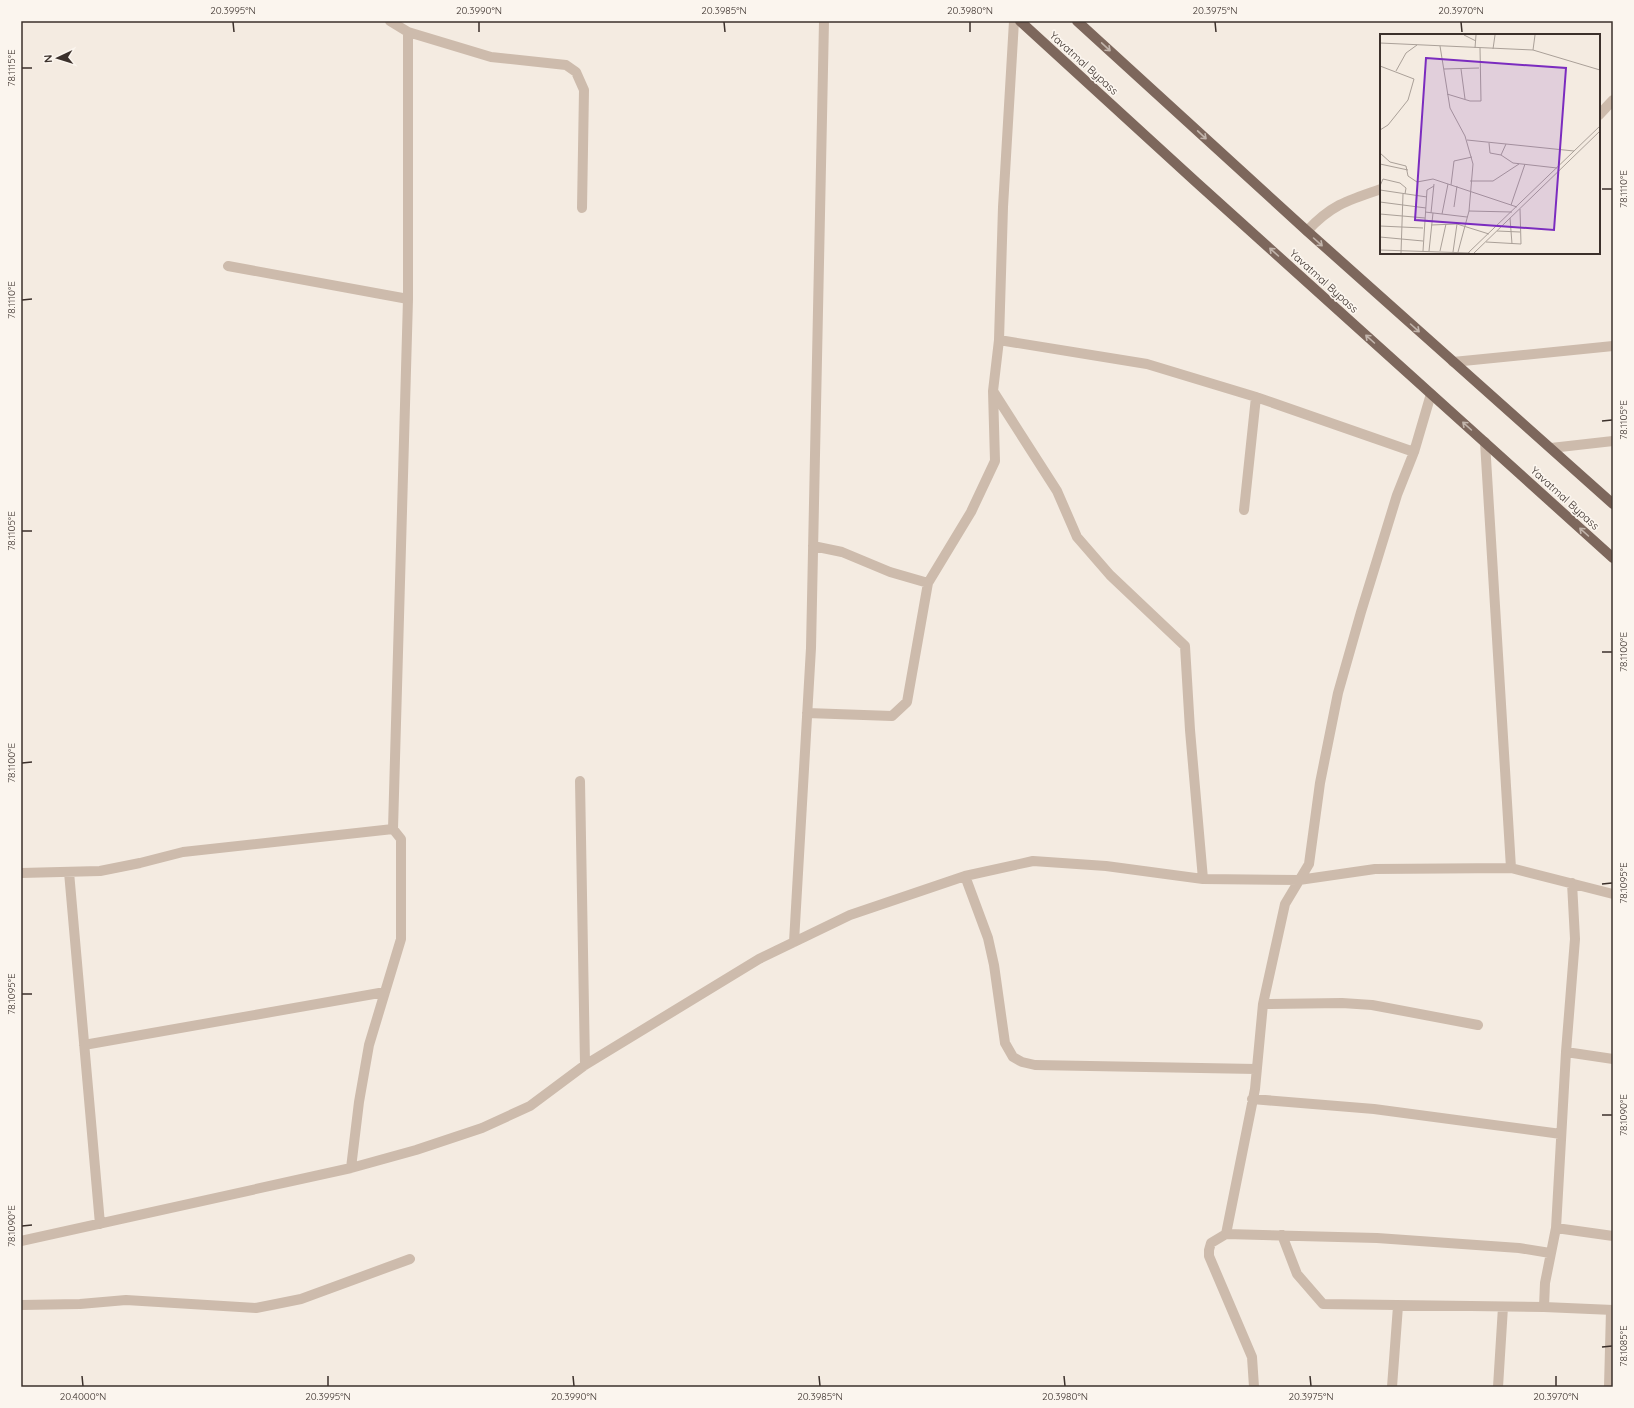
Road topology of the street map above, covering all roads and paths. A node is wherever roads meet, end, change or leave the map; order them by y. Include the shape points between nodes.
1 (390, 21) edge
2 (824, 21) edge
3 (1014, 21) edge
4 (1020, 21) edge
5 (1077, 21) edge
6 (408, 32) junction
7 (1613, 100) edge
8 (1600, 114) edge
9 (1380, 189) edge
10 (582, 208) dead end
11 (1307, 231) junction
12 (228, 266) dead end
13 (408, 299) junction
14 (999, 340) junction
15 (1613, 346) edge
16 (1453, 362) junction
17 (993, 391) junction
18 (1431, 394) junction
19 (1256, 397) junction
20 (1613, 441) edge
21 (1485, 442) junction
22 (1551, 448) junction
23 (1414, 452) junction
24 (1613, 504) edge
25 (1244, 510) dead end
26 (813, 546) junction
27 (1613, 558) edge
28 (928, 583) junction
29 (807, 714) junction
30 (580, 781) dead end
31 (393, 829) junction
32 (1511, 868) junction
33 (69, 872) junction
34 (21, 873) edge
35 (965, 876) junction
36 (1203, 879) junction
37 (1299, 880) junction
38 (1572, 883) junction
39 (1613, 894) edge
40 (794, 942) junction
41 (385, 992) junction
42 (1263, 1004) junction
43 (1478, 1025) dead end
44 (84, 1045) junction
45 (1566, 1052) junction
46 (1613, 1059) edge
47 (586, 1065) junction
48 (1256, 1069) junction
49 (1252, 1099) junction
50 (1561, 1134) junction
51 (350, 1168) junction
52 (100, 1224) junction
53 (1556, 1228) junction
54 (1226, 1234) junction
55 (1282, 1236) junction
56 (1613, 1236) edge
57 (21, 1241) edge
58 (1550, 1253) junction
59 (410, 1259) dead end
60 (21, 1305) edge
61 (1398, 1306) junction
62 (1503, 1307) junction
63 (1544, 1307) junction
64 (1612, 1310) edge
65 (1254, 1387) edge
66 (1392, 1387) edge
67 (1498, 1387) edge
68 (1609, 1387) edge

1 - 6 street
2 - 26 street
3 - 14 street via 1003,207
18 -> 4 main road, Yavatmal Bypass
5 -> 11 main road
6 - 10 street via 491,57 551,62 566,65 576,72 584,90
6 - 13 street
7 - 8 street
9 - 11 street via 1330,209
11 -> 16 main road
12 - 13 street
13 - 31 street
14 - 17 street
14 - 19 street via 1147,364
15 - 16 street
16 - 22 main road
17 - 28 street via 995,461 971,512
17 - 36 street via 1057,491 1077,537 1110,575 1185,646
21 -> 18 main road, Yavatmal Bypass
18 - 23 street
19 - 23 street
19 - 25 street
20 - 22 street
27 -> 21 main road, Yavatmal Bypass
21 - 32 street
22 - 24 main road
23 - 37 street via 1397,495 1338,693 1320,783 1309,864
26 - 28 street via 842,552 890,572
26 - 29 street
28 - 29 street via 907,702 892,716
29 - 40 street
30 - 47 street
31 - 33 street via 182,852 100,871
31 - 41 street via 401,839 401,939
32 - 37 street via 1375,869
32 - 38 street
33 - 34 street
33 - 44 street
35 - 36 street via 1033,861 1106,866
35 - 40 street via 850,915
35 - 48 street via 988,938 1005,1043 1013,1057 1035,1065
36 - 37 street
37 - 42 street via 1285,904
38 - 39 street
38 - 45 street via 1575,939
40 - 47 street via 759,958
41 - 44 street
41 - 51 street via 369,1045
42 - 43 street via 1342,1002 1372,1005
42 - 48 street
44 - 52 street
45 - 46 street
45 - 50 street
47 - 51 street via 530,1106 482,1128
48 - 49 street
49 - 50 street via 1374,1109
49 - 54 street
50 - 53 street
51 - 52 street
52 - 57 street
53 - 56 street
53 - 58 street
54 - 55 street
54 - 65 street via 1211,1243 1209,1256 1252,1358
55 - 58 street via 1385,1239 1519,1248
55 - 61 street via 1298,1274 1323,1304
58 - 63 street
59 - 60 street via 301,1299 256,1308 126,1300
61 - 62 street
61 - 66 street
62 - 63 street
62 - 67 street
63 - 64 street
64 - 68 street

